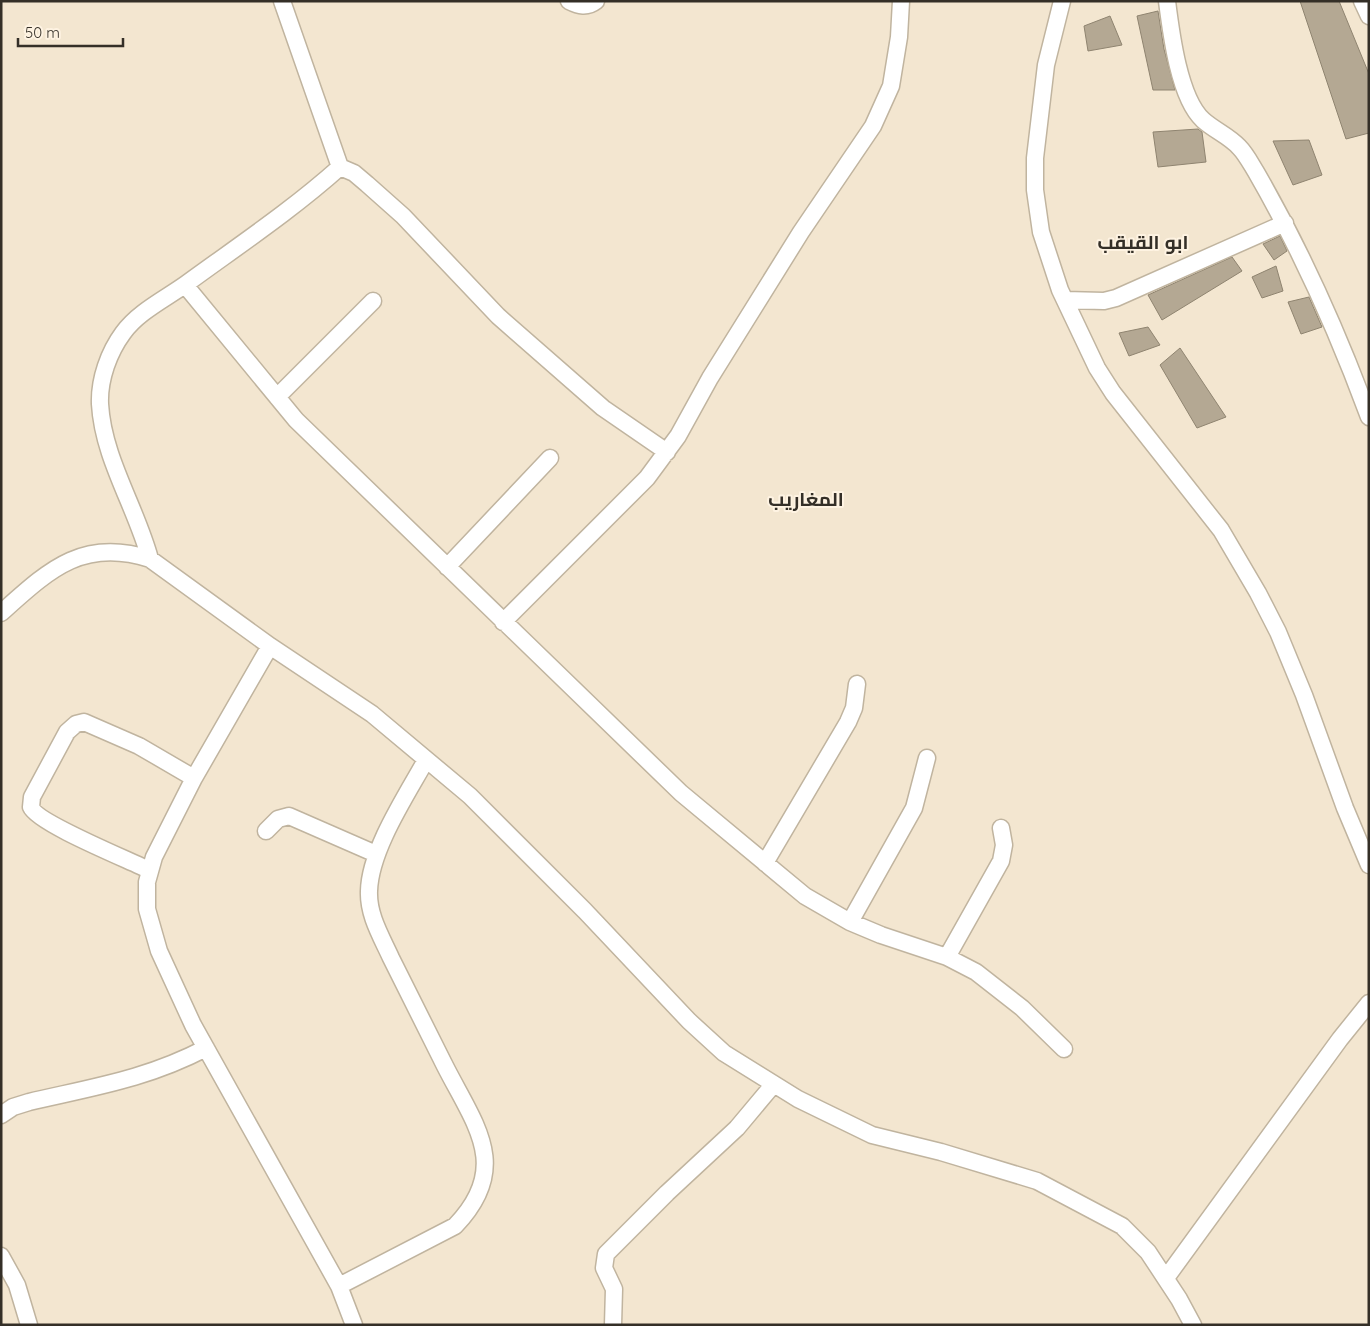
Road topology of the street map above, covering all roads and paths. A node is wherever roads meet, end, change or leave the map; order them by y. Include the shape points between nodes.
1 (282, 1) edge
2 (569, 1) edge
3 (596, 1) edge
4 (901, 1) edge
5 (1062, 1) edge
6 (1167, 1) edge
7 (1362, 1) edge
8 (1369, 16) edge
9 (340, 167) junction
10 (1284, 223) junction
11 (185, 285) junction
12 (1065, 300) junction
13 (374, 302) dead end
14 (277, 397) junction
15 (1369, 417) edge
16 (667, 452) junction
17 (550, 458) dead end
18 (150, 559) junction
19 (447, 567) junction
20 (1, 613) edge
21 (504, 622) junction
22 (270, 646) junction
23 (858, 684) dead end
24 (927, 758) dead end
25 (426, 760) junction
26 (194, 778) junction
27 (1001, 828) dead end
28 (266, 830) dead end
29 (376, 854) junction
30 (765, 863) junction
31 (1369, 865) edge
32 (149, 870) junction
33 (850, 922) junction
34 (946, 957) junction
35 (1369, 1003) edge
36 (206, 1048) junction
37 (1064, 1049) dead end
38 (773, 1085) junction
39 (1, 1114) edge
40 (1, 1256) edge
41 (1166, 1278) junction
42 (339, 1286) junction
43 (28, 1325) edge
44 (354, 1325) edge
45 (613, 1325) edge
46 (1193, 1325) edge

1 - 9 street
2 - 3 street via 590,6
4 - 16 street via 891,86 873,126 801,232
5 - 12 street via 1046,65 1035,182 1041,232
6 - 10 street via 1182,79 1194,108 1202,119 1239,146
7 - 8 street
9 - 11 street via 307,197
9 - 16 street via 354,173 374,190 498,316 588,394
10 - 12 street via 1116,298 1104,301
10 - 15 street via 1338,337
11 - 14 street
11 - 18 street via 124,331 112,349 101,388 108,446
12 - 31 street via 1086,348 1113,393 1221,530 1258,593 1304,695
13 - 14 street
14 - 19 street via 296,420
16 - 21 street via 647,478
17 - 19 street
18 - 20 street via 112,553 71,559 52,569
18 - 22 street
19 - 21 street
21 - 30 street via 681,793
22 - 25 street via 372,714
22 - 26 street
23 - 30 street via 848,722
24 - 33 street via 914,808
25 - 29 street
25 - 38 street via 470,796 696,1027 724,1053
26 - 32 street
26 - 32 street via 139,746 84,722 67,732 32,797 31,807 36,814
27 - 34 street via 1004,845 1001,862
28 - 29 street via 278,819 290,816
29 - 42 street via 369,890 375,924 454,1084 476,1120 482,1137 483,1175 472,1205 455,1226
30 - 33 street via 805,896
32 - 36 street via 147,909 159,951
33 - 34 street
34 - 37 street via 976,972 1004,992
35 - 41 street
36 - 39 street via 139,1077 29,1102
36 - 42 street
38 - 41 street via 872,1135 1037,1180 1122,1226 1148,1252
38 - 45 street via 737,1128 606,1254 604,1268 614,1289
40 - 43 street via 17,1285
41 - 46 street
42 - 44 street

